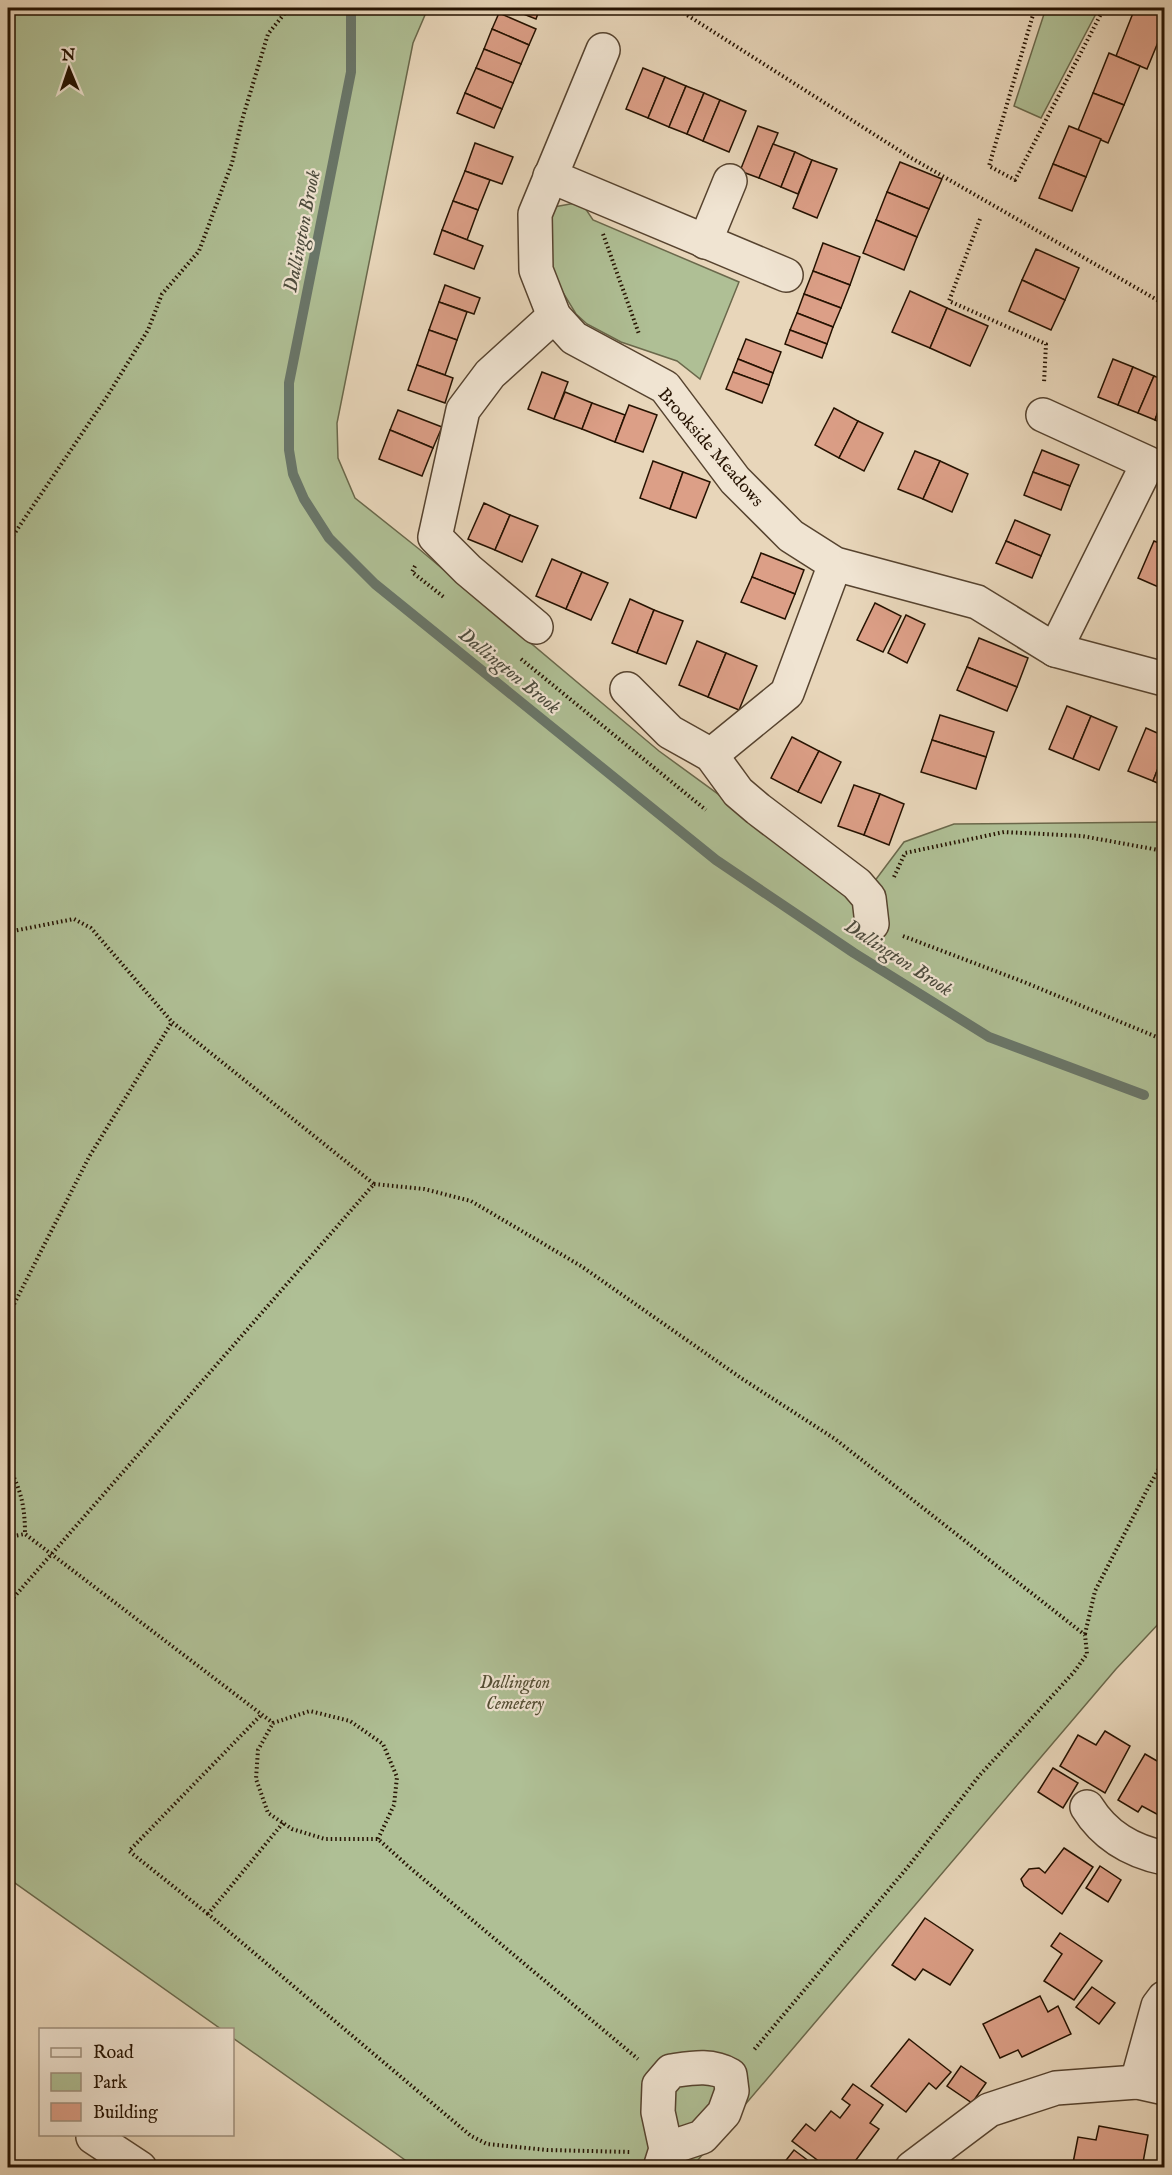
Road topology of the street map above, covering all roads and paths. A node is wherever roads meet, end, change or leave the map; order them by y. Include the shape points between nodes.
1 (289, 8) edge
2 (676, 8) edge
3 (1035, 8) edge
4 (1104, 8) edge
5 (603, 50) dead end
6 (550, 176) junction
7 (730, 181) dead end
8 (589, 194) junction
9 (980, 219) dead end
10 (705, 242) junction
11 (786, 275) dead end
12 (1164, 304) edge
13 (554, 316) junction
14 (639, 375) junction
15 (1042, 416) joint
16 (1156, 466) edge
17 (8, 543) edge
18 (835, 564) junction
19 (536, 627) dead end
20 (1055, 650) junction
21 (1164, 679) edge
22 (627, 689) dead end
23 (711, 755) junction
24 (872, 924) joint
25 (8, 932) edge
26 (172, 1022) junction
27 (1164, 1040) edge
28 (374, 1184) junction
29 (8, 1316) edge
30 (1164, 1460) edge
31 (8, 1466) edge
32 (25, 1534) junction
33 (8, 1537) edge
34 (51, 1554) junction
35 (8, 1604) edge
36 (1085, 1635) junction
37 (262, 1714) junction
38 (273, 1723) junction
39 (1087, 1807) dead end
40 (283, 1823) junction
41 (378, 1839) junction
42 (1164, 1858) edge
43 (208, 1914) junction
44 (1164, 1998) edge
45 (748, 2056) dead end
46 (659, 2085) junction
47 (1150, 2085) edge
48 (93, 2137) dead end
49 (664, 2156) edge
50 (141, 2168) edge
51 (912, 2168) edge

1 - 17 path via 268,34 232,163 199,251 162,294 148,330 108,395
2 - 12 path via 908,156
3 - 4 path via 989,166 1015,180
5 - 6 street, Brookside Meadows
6 - 8 street
6 - 13 street, Brookside Meadows via 535,214 536,270
7 - 10 street
8 - 10 street
8 - 14 path via 644,347
9 - 15 path via 949,301 1046,344
10 - 11 street
13 - 14 street, Brookside Meadows via 574,338
13 - 19 street via 490,374 463,410 435,537
14 - 18 street, Brookside Meadows via 665,387 735,480 791,536
15 - 16 street
16 - 20 street
18 - 20 street, Brookside Meadows via 977,602
18 - 23 street via 787,693
20 - 21 street, Brookside Meadows
22 - 23 street via 670,732
23 - 24 street via 738,792 857,884 869,898
24 - 27 path
25 - 26 path via 74,919 91,928
26 - 28 path
26 - 29 path via 89,1157
28 - 34 path
28 - 36 path via 424,1189 471,1201 581,1266 835,1439
30 - 36 path via 1095,1591
31 - 32 path via 25,1509
32 - 33 path
32 - 34 path
34 - 35 path
34 - 37 path
36 - 45 path via 1087,1654 1074,1672 979,1776 907,1868
37 - 38 path
37 - 43 path via 129,1851
38 - 40 path via 258,1750 256,1779 268,1813
38 - 41 path via 310,1711 350,1721 383,1744 397,1778 394,1804
39 - 42 street via 1095,1820 1130,1848
40 - 41 path via 325,1839
40 - 43 path
41 - 46 path via 634,2054
43 - 49 path via 471,2136 487,2144
44 - 47 street via 1158,2006
46 - 49 street
46 - 49 street via 671,2071 700,2067 730,2075 732,2091 723,2113 702,2137
47 - 51 street via 1056,2088 989,2110
48 - 50 street

